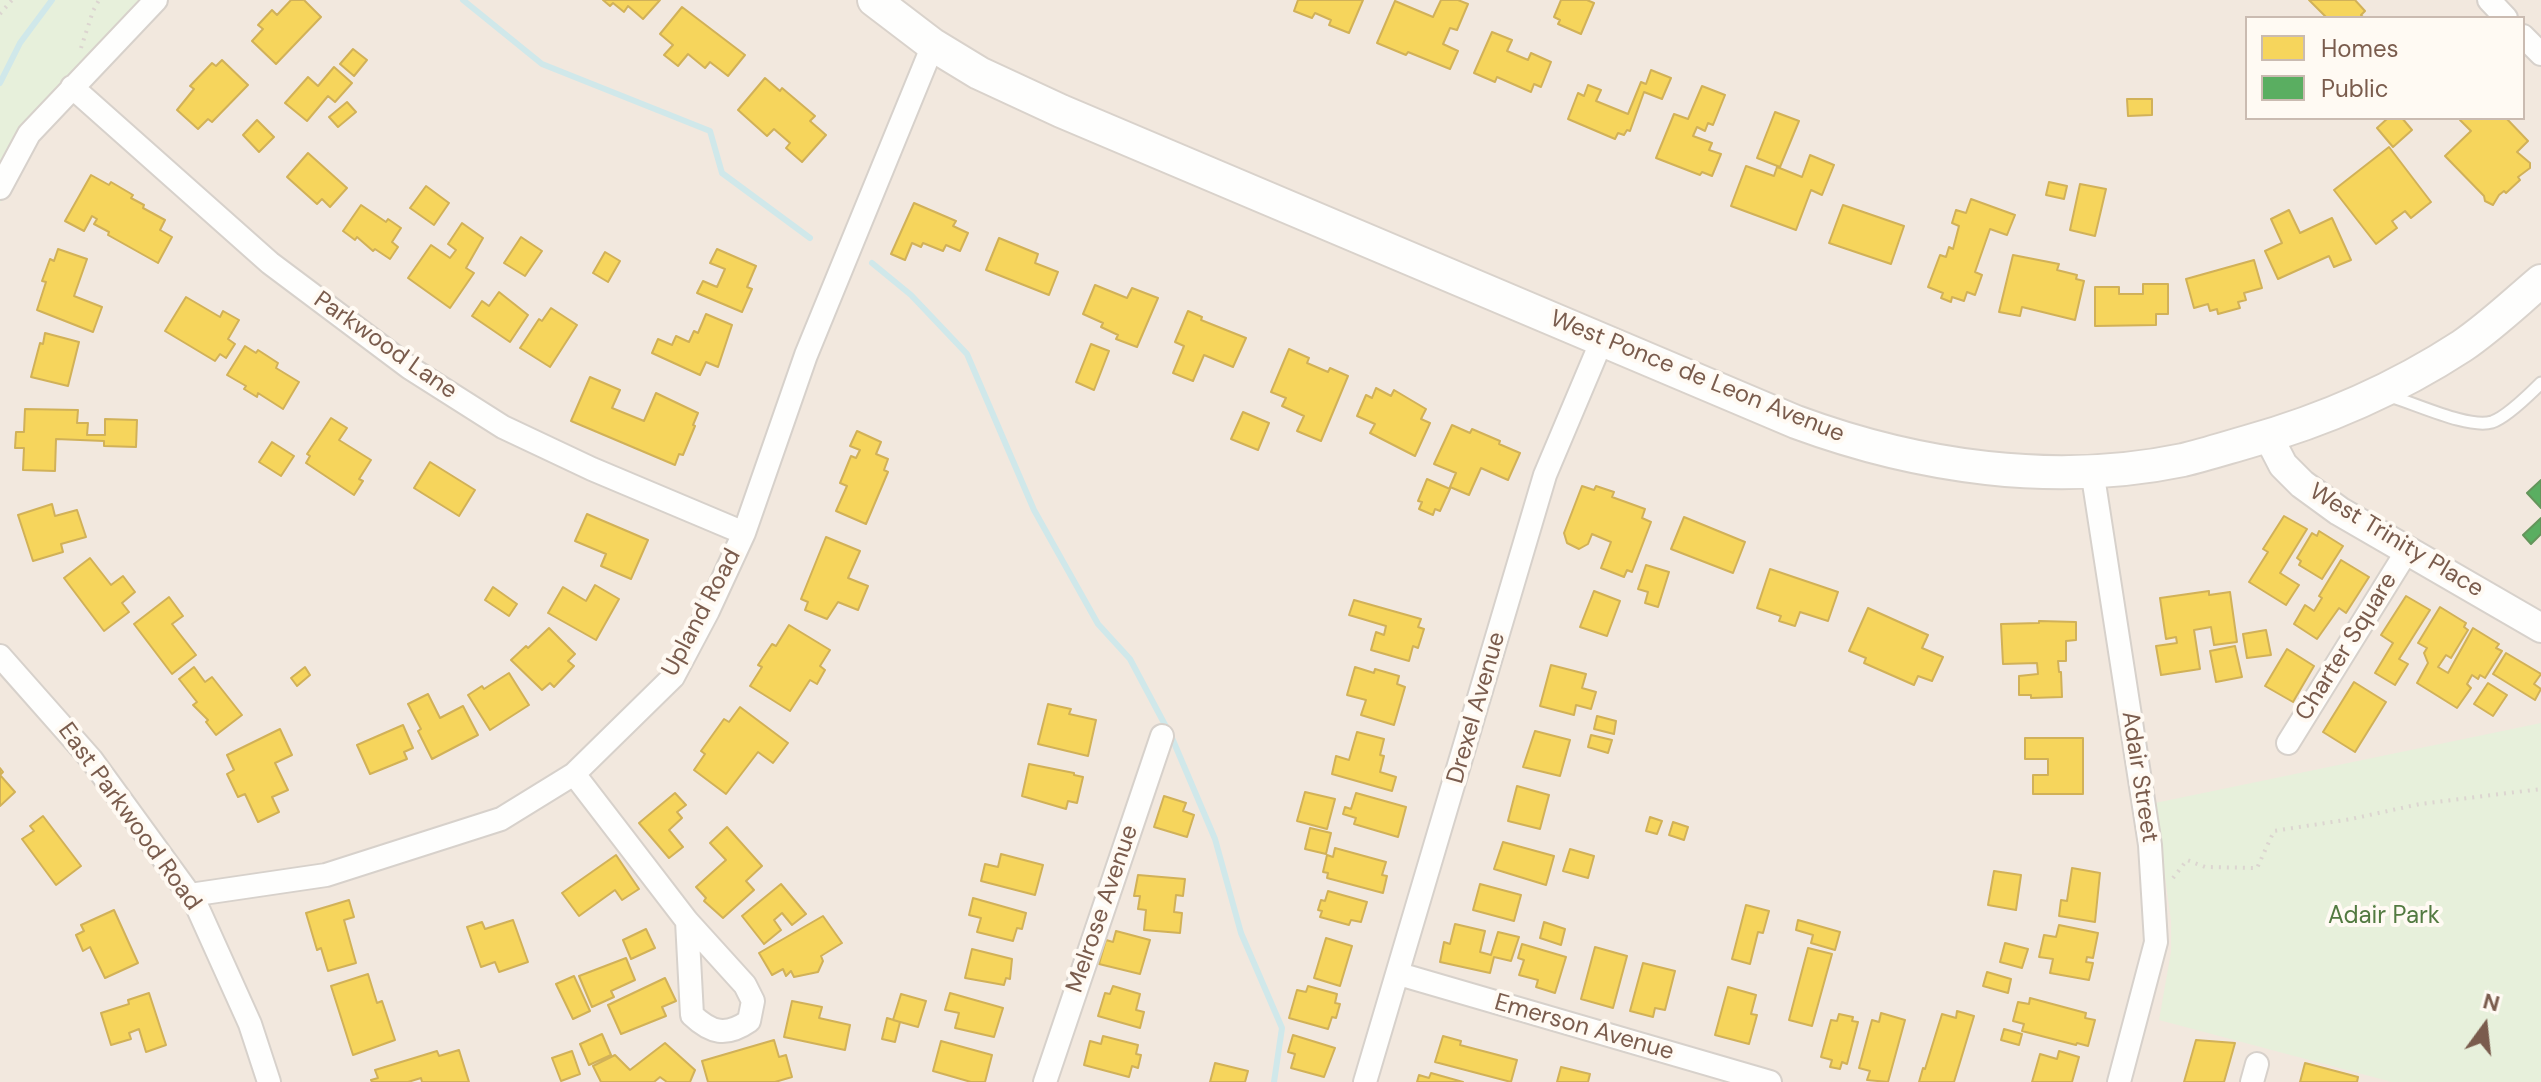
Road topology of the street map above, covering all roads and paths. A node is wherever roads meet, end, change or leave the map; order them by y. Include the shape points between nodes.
1 (12, 0) edge
2 (99, 0) edge
3 (156, 0) edge
4 (874, 0) edge
5 (2489, 0) edge
6 (0, 14) edge
7 (2504, 16) edge
8 (2525, 38) edge
9 (933, 45) junction
10 (2541, 54) edge
11 (78, 80) junction
12 (0, 188) edge
13 (2541, 281) edge
14 (1602, 340) junction
15 (2541, 383) edge
16 (2377, 393) junction
17 (2268, 436) junction
18 (2092, 470) junction
19 (744, 533) junction
20 (2407, 551) junction
21 (2541, 628) edge
22 (0, 656) edge
23 (1162, 736) dead end
24 (2288, 743) dead end
25 (574, 774) junction
26 (2541, 789) edge
27 (2169, 883) dead end
28 (190, 895) junction
29 (687, 921) junction
30 (1399, 974) junction
31 (269, 1082) edge
32 (1045, 1082) edge
33 (1365, 1082) edge
34 (1770, 1082) edge
35 (2119, 1082) edge

1 - 6 path
2 - 11 path via 81,45
3 - 11 street
4 - 9 main road, West Ponce de Leon Avenue
5 - 7 street
8 - 10 street
9 - 14 main road, West Ponce de Leon Avenue via 1050,107
9 - 19 street, Upland Road via 806,355
11 - 12 street via 29,134
11 - 19 street, Parkwood Lane via 270,263 410,368 503,427
13 - 16 main road, West Ponce de Leon Avenue via 2464,344
14 - 18 main road, West Ponce de Leon Avenue via 1796,422 1886,451 1987,468
14 - 30 street, Drexel Avenue via 1545,475
15 - 16 lane via 2492,422 2459,419
16 - 17 main road, West Ponce de Leon Avenue
17 - 18 main road, West Ponce de Leon Avenue via 2184,459
17 - 20 street, West Trinity Place via 2283,465 2302,484
18 - 35 street, Adair Street via 2150,845 2156,928
19 - 25 street, Upland Road via 673,677
20 - 21 street, West Trinity Place
20 - 24 street, Charter Square
22 - 28 street, East Parkwood Road via 91,759
23 - 32 street, Melrose Avenue
25 - 28 street, Upland Road via 501,819 326,875
25 - 29 street
26 - 27 path via 2274,831 2257,868 2205,867 2187,860
28 - 31 street, East Parkwood Road via 250,1024
29 - 29 street via 745,985 753,1001 749,1021 739,1028 721,1033 692,1015
30 - 33 street, Drexel Avenue
30 - 34 street, Emerson Avenue

